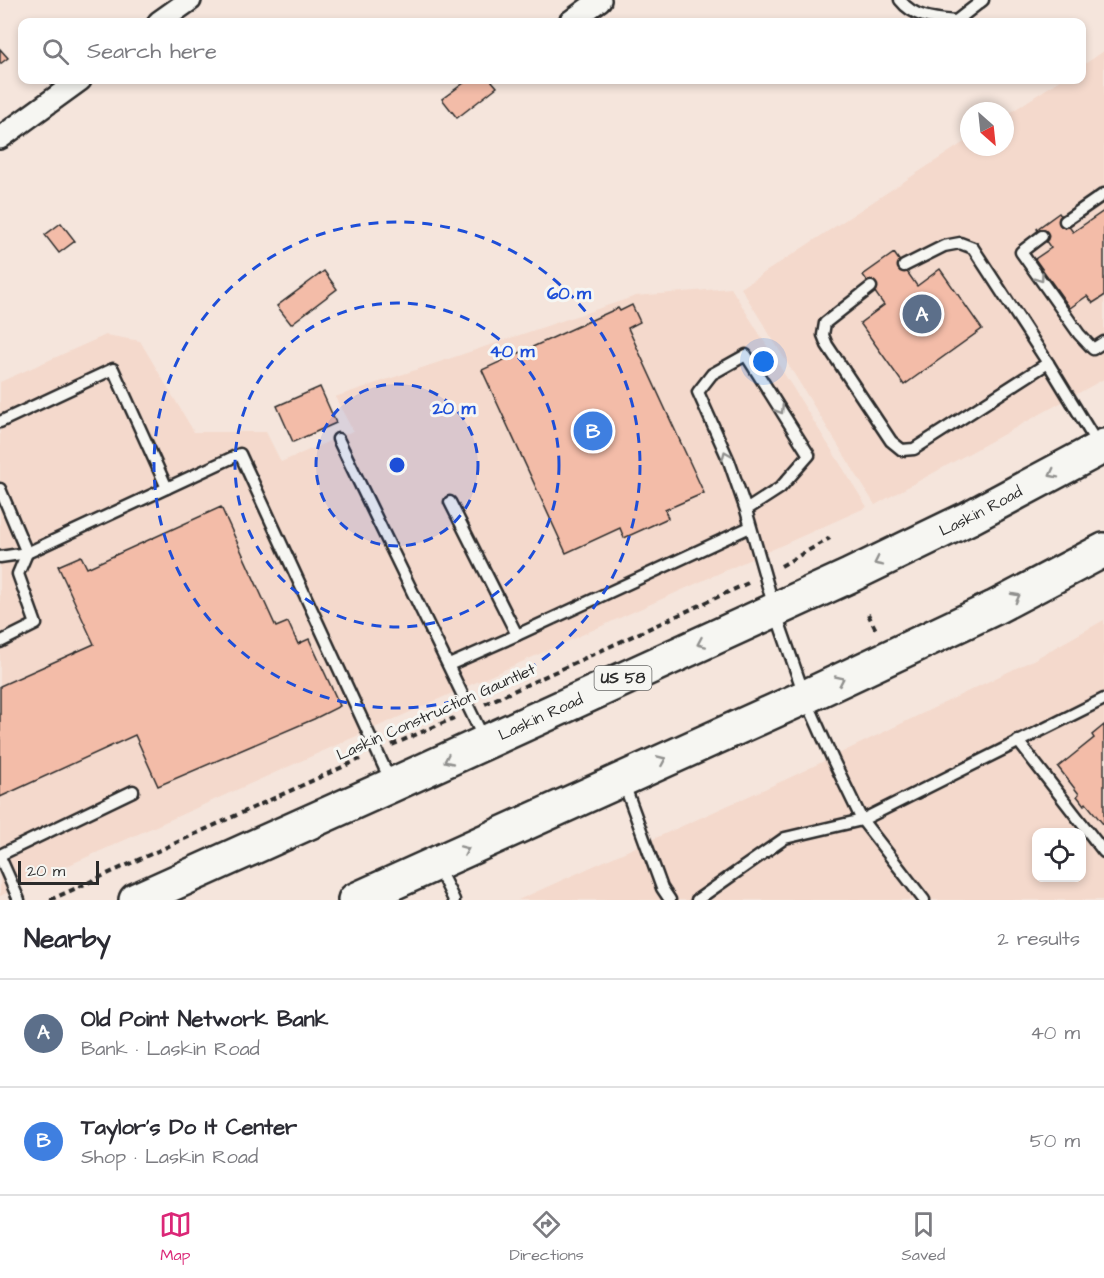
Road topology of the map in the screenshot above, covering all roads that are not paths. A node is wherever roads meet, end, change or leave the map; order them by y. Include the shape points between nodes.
1 (190, 0) edge
2 (600, 0) edge
3 (900, 0) edge
4 (983, 0) edge
5 (165, 18) edge
6 (575, 18) edge
7 (927, 18) edge
8 (960, 18) edge
9 (74, 84) edge
10 (0, 138) edge
11 (1104, 194) edge
12 (1065, 221) dead end
13 (1042, 236) dead end
14 (904, 266) dead end
15 (871, 287) dead end
16 (1104, 342) edge
17 (1048, 363) junction
18 (0, 422) edge
19 (338, 439) dead end
20 (1102, 447) edge
21 (166, 488) junction
22 (0, 489) edge
23 (450, 502) dead end
24 (746, 510) junction
25 (750, 527) junction
26 (1104, 550) edge
27 (27, 553) junction
28 (0, 557) edge
29 (775, 611) junction
30 (517, 635) junction
31 (0, 642) edge
32 (449, 665) junction
33 (805, 697) junction
34 (1104, 699) edge
35 (1018, 741) junction
36 (485, 742) junction
37 (622, 778) junction
38 (392, 786) junction
39 (133, 791) dead end
40 (862, 819) junction
41 (1104, 852) edge
42 (0, 856) edge
43 (436, 863) junction
44 (19, 900) edge
45 (136, 900) edge
46 (355, 900) edge
47 (454, 900) edge
48 (670, 900) edge
49 (697, 900) edge
50 (924, 900) edge

1 - 5 street
2 - 6 street
3 - 7 lane via 905,7
4 - 8 lane
9 - 10 street
11 - 12 lane
13 -> 16 lane via 1021,252 1079,334 1093,349
14 - 17 lane via 944,246 960,243 973,248
15 - 17 lane via 825,323 823,335 891,441 902,450 914,449
17 - 20 lane
18 - 21 lane via 113,369
19 - 32 lane
20 -> 29 main road, Laskin Road / US 58 via 969,518
21 - 27 lane
21 - 38 lane via 240,454
22 - 27 lane
23 - 30 lane
24 -> 24 lane via 698,392 712,374 746,355 809,455 780,488
24 - 25 lane
25 - 29 lane
25 - 30 lane
33 -> 26 main road via 994,608
27 - 28 lane
27 - 31 lane via 18,574 36,624
29 - 33 lane
29 -> 36 main road, Laskin Road / US 58
30 - 32 lane
32 - 36 lane
37 -> 33 main road
33 - 40 lane
34 - 35 lane
35 - 40 lane
35 - 41 lane
36 -> 38 main road, Laskin Road / US 58
43 -> 37 main road
37 - 48 lane via 662,888
38 - 45 main road, Laskin Road / US 58
39 - 42 lane
40 - 49 lane via 785,838
40 - 50 lane
42 - 44 lane
43 - 46 main road
43 - 47 lane

